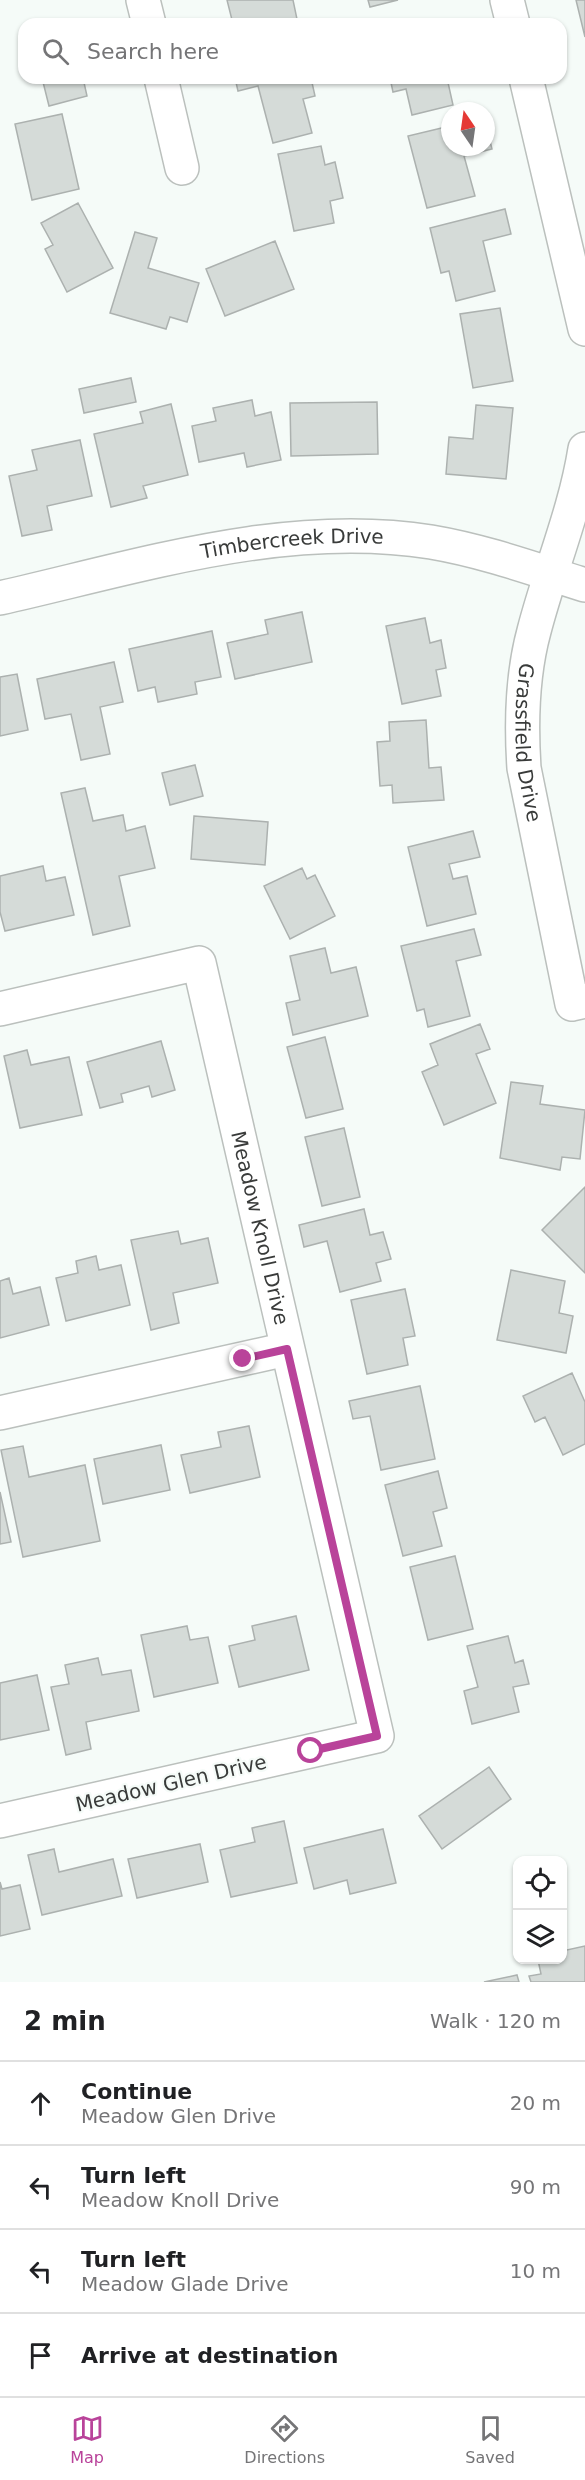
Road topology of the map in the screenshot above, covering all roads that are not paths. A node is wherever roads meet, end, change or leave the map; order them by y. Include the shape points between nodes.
1 (143, 0) edge
2 (507, 0) edge
3 (148, 18) edge
4 (512, 18) edge
5 (163, 84) edge
6 (527, 84) edge
7 (182, 168) dead end
8 (585, 329) edge
9 (585, 449) edge
10 (552, 575) junction
11 (585, 585) edge
12 (0, 598) edge
13 (578, 1002) edge
14 (0, 1009) edge
15 (287, 1349) junction
16 (0, 1413) edge
17 (377, 1736) joint
18 (0, 1821) edge

1 - 3 street
2 - 4 street
5 - 7 street
6 - 8 street
9 - 10 street, Grassfield Drive via 578,489
10 - 11 street, Timbercreek Drive
10 - 12 street, Timbercreek Drive via 430,542 349,535 246,543
10 - 13 street, Grassfield Drive via 525,673 522,737 524,768
14 - 15 street, Meadow Knoll Drive via 199,963
15 - 16 street
15 - 17 street, Meadow Knoll Drive
17 - 18 street, Meadow Glen Drive

